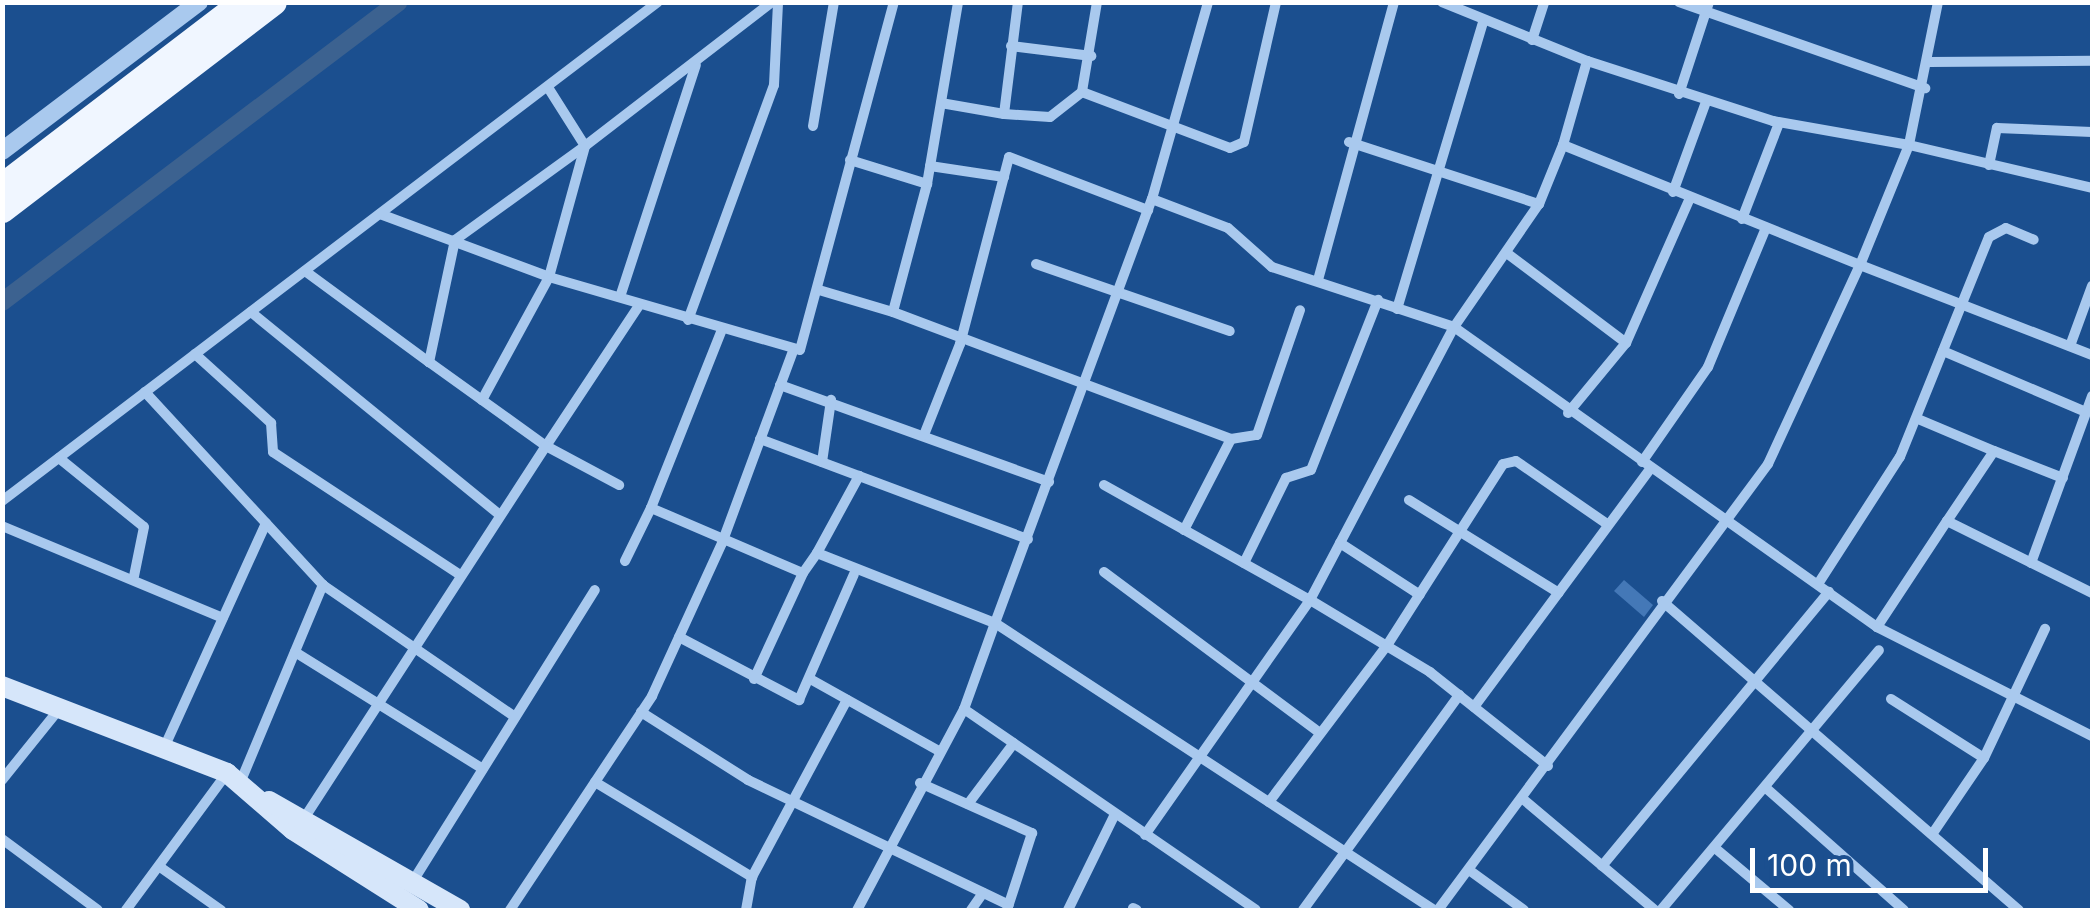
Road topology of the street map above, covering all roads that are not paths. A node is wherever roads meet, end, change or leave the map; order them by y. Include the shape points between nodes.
1 (199, 2) edge
2 (241, 2) edge
3 (274, 2) edge
4 (658, 2) edge
5 (775, 2) edge
6 (834, 2) edge
7 (894, 2) edge
8 (958, 2) edge
9 (1018, 2) edge
10 (1097, 2) edge
11 (1208, 2) edge
12 (1276, 2) edge
13 (1394, 2) edge
14 (1544, 2) edge
15 (1679, 2) edge
16 (1938, 2) edge
17 (1450, 5) edge
18 (1708, 7) edge
19 (1483, 22) junction
20 (1532, 40) junction
21 (1012, 46) junction
22 (1091, 56) junction
23 (1586, 61) junction
24 (2092, 61) edge
25 (1929, 62) junction
26 (696, 64) junction
27 (1925, 88) junction
28 (549, 89) junction
29 (1082, 92) junction
30 (1679, 94) junction
31 (1706, 102) junction
32 (942, 103) junction
33 (1004, 114) junction
34 (1779, 123) junction
35 (813, 126) dead end
36 (1176, 130) junction
37 (2092, 132) edge
38 (1349, 142) junction
39 (1563, 145) junction
40 (1909, 145) junction
41 (585, 146) junction
42 (2, 150) edge
43 (850, 160) junction
44 (1989, 164) junction
45 (930, 166) junction
46 (1442, 168) junction
47 (1004, 177) junction
48 (927, 184) junction
49 (2, 185) edge
50 (2092, 188) edge
51 (1674, 192) junction
52 (1690, 198) junction
53 (1539, 204) junction
54 (1150, 205) junction
55 (2, 210) edge
56 (380, 214) junction
57 (1742, 218) junction
58 (1766, 228) junction
59 (455, 240) junction
60 (2034, 240) dead end
61 (1508, 254) junction
62 (1036, 264) dead end
63 (1860, 266) junction
64 (305, 271) junction
65 (550, 277) junction
66 (1318, 280) junction
67 (2092, 286) edge
68 (819, 290) junction
69 (1118, 292) junction
70 (620, 297) junction
71 (1378, 300) junction
72 (640, 304) junction
73 (1960, 304) junction
74 (1398, 309) junction
75 (1300, 310) dead end
76 (251, 312) junction
77 (893, 312) junction
78 (688, 320) junction
79 (1454, 327) junction
80 (1230, 330) dead end
81 (721, 332) junction
82 (1626, 343) junction
83 (960, 344) junction
84 (2070, 346) junction
85 (793, 351) junction
86 (1943, 351) junction
87 (195, 354) junction
88 (2092, 355) edge
89 (429, 362) junction
90 (780, 385) junction
91 (1084, 386) junction
92 (145, 392) junction
93 (2092, 396) edge
94 (482, 400) junction
95 (831, 400) junction
96 (2086, 412) junction
97 (1568, 413) junction
98 (1918, 419) junction
99 (924, 435) junction
100 (1231, 438) junction
101 (760, 439) junction
102 (546, 446) junction
103 (1994, 451) junction
104 (59, 458) junction
105 (822, 462) junction
106 (1647, 465) junction
107 (859, 476) junction
108 (2063, 478) junction
109 (1050, 482) junction
110 (619, 485) dead end
111 (1104, 485) dead end
112 (1409, 500) dead end
113 (2, 501) edge
114 (651, 508) junction
115 (500, 514) junction
116 (1728, 520) junction
117 (1947, 521) junction
118 (266, 523) junction
119 (1606, 524) junction
120 (2, 526) edge
121 (1184, 530) junction
122 (1460, 532) junction
123 (1028, 540) junction
124 (722, 542) junction
125 (1340, 543) junction
126 (818, 553) junction
127 (625, 561) dead end
128 (2031, 563) junction
129 (1244, 564) junction
130 (1104, 572) dead end
131 (803, 573) junction
132 (459, 574) junction
133 (854, 574) junction
134 (134, 576) junction
135 (323, 584) junction
136 (1818, 584) junction
137 (595, 590) dead end
138 (1829, 592) junction
139 (1558, 593) junction
140 (2092, 593) edge
141 (1420, 596) junction
142 (1310, 600) junction
143 (1662, 601) junction
144 (223, 618) junction
145 (995, 624) junction
146 (1877, 626) junction
147 (2044, 628) dead end
148 (680, 637) junction
149 (411, 645) junction
150 (1386, 647) junction
151 (1878, 650) dead end
152 (295, 652) junction
153 (754, 679) junction
154 (812, 680) junction
155 (1757, 682) junction
156 (1256, 683) junction
157 (2, 686) edge
158 (1459, 694) junction
159 (2012, 698) junction
160 (1891, 699) dead end
161 (847, 700) junction
162 (375, 704) junction
163 (1474, 707) junction
164 (60, 708) junction
165 (964, 709) junction
166 (641, 712) junction
167 (515, 717) junction
168 (1813, 730) junction
169 (1320, 733) junction
170 (2092, 736) edge
171 (1014, 744) junction
172 (164, 748) junction
173 (939, 751) junction
174 (1200, 758) junction
175 (1984, 758) junction
176 (1548, 766) junction
177 (483, 769) junction
178 (234, 778) junction
179 (2, 780) edge
180 (595, 782) junction
181 (920, 783) junction
182 (1766, 788) junction
183 (258, 796) junction
184 (1523, 799) junction
185 (791, 801) junction
186 (1269, 802) junction
187 (968, 804) junction
188 (1114, 814) junction
189 (305, 816) junction
190 (1933, 833) junction
191 (1146, 835) junction
192 (2, 839) edge
193 (888, 848) junction
194 (1715, 848) junction
195 (1347, 852) junction
196 (1602, 866) junction
197 (160, 867) junction
198 (1469, 870) junction
199 (752, 877) junction
200 (414, 880) junction
201 (983, 893) junction
202 (1008, 908) edge
203 (98, 910) edge
204 (126, 910) edge
205 (220, 910) edge
206 (419, 910) edge
207 (460, 910) edge
208 (510, 910) edge
209 (746, 910) edge
210 (857, 910) edge
211 (971, 910) edge
212 (1068, 910) edge
213 (1256, 910) edge
214 (1303, 910) edge
215 (1436, 910) edge
216 (1524, 910) edge
217 (1658, 910) edge
218 (1789, 910) edge
219 (1904, 910) edge
220 (2019, 910) edge

1 - 42 street
2 - 49 main road
3 - 55 main road
4 - 28 street
5 - 26 street
5 - 78 street via 774,85
6 - 35 street
7 - 43 street
8 - 32 street
9 - 21 street
10 - 22 street
11 - 36 street
12 - 36 street via 1244,142 1230,148
13 - 38 street
14 - 20 street
15 - 18 street
16 - 25 street
17 - 19 street
18 - 27 street
18 - 30 street
19 - 20 street
19 - 46 street
20 - 23 street
21 - 22 street
21 - 33 street
22 - 29 street
23 - 30 street
23 - 39 street
24 - 25 street
25 - 27 street
26 - 41 street
26 - 70 street
27 - 40 street
28 - 41 street
28 - 56 street
29 - 33 street via 1050,117
29 - 36 street
30 - 31 street
31 - 34 street
31 - 51 street
32 - 33 street
32 - 45 street
34 - 40 street
34 - 57 street
36 - 54 street
37 - 44 street via 1997,128
38 - 46 street
38 - 66 street
39 - 51 street
39 - 53 street
40 - 44 street
40 - 63 street
41 - 59 street
41 - 65 street
43 - 48 street
43 - 68 street
44 - 50 street
45 - 47 street
45 - 48 street
46 - 53 street
46 - 74 street
47 - 54 street via 1009,157
47 - 83 street
48 - 77 street
51 - 52 street
52 - 57 street
52 - 82 street
53 - 61 street
54 - 66 street via 1228,228 1272,267
54 - 69 street
56 - 59 street
56 - 64 street
57 - 58 street
58 - 63 street
58 - 106 street via 1717,350
59 - 65 street
59 - 89 street
60 - 73 street via 1993,231
61 - 79 street
61 - 82 street
62 - 69 street
63 - 73 street
63 - 116 street via 1797,414
64 - 76 street
64 - 89 street
65 - 70 street
65 - 94 street
66 - 71 street
67 - 84 street
68 - 77 street
68 - 85 street via 807,342
69 - 80 street
69 - 91 street
70 - 72 street
71 - 74 street
71 - 129 street via 1311,470 1286,478
72 - 78 street
72 - 102 street
73 - 84 street
73 - 86 street
74 - 79 street
75 - 100 street via 1257,435
76 - 87 street
76 - 115 street
77 - 83 street
78 - 81 street
79 - 97 street
79 - 125 street
81 - 85 street
81 - 114 street
82 - 97 street
83 - 91 street
83 - 99 street
84 - 88 street
85 - 90 street
86 - 96 street
86 - 98 street
87 - 92 street
87 - 132 street via 271,423 274,452
89 - 94 street
90 - 95 street
90 - 101 street
91 - 100 street
91 - 109 street
92 - 104 street
92 - 118 street
93 - 96 street
94 - 102 street
95 - 99 street
95 - 105 street
96 - 108 street
97 - 106 street
98 - 103 street
98 - 136 street
99 - 109 street
100 - 121 street
101 - 105 street
101 - 124 street
102 - 110 street
102 - 115 street
103 - 108 street
103 - 117 street
104 - 113 street
104 - 134 street via 144,527
105 - 107 street
106 - 116 street
106 - 119 street
107 - 123 street
107 - 126 street
108 - 128 street
109 - 123 street
111 - 121 street
112 - 122 street
114 - 124 street
114 - 127 street
115 - 132 street
116 - 136 street
116 - 143 street
117 - 128 street
117 - 146 street
118 - 135 street
118 - 144 street
119 - 122 street via 1508,461
119 - 139 street
120 - 134 street
121 - 129 street
122 - 139 street
122 - 141 street
123 - 145 street
124 - 131 street
124 - 148 street
125 - 141 street
125 - 142 street
126 - 131 street
126 - 133 street
128 - 140 street
129 - 142 street
130 - 156 street
131 - 153 street
132 - 149 street
133 - 145 street
133 - 154 street
134 - 144 street
135 - 149 street
135 - 152 street
136 - 138 street
137 - 167 street
138 - 146 street
138 - 155 street
139 - 163 street
141 - 150 street
142 - 150 street
142 - 156 street
143 - 155 street
143 - 176 street
144 - 172 street
145 - 165 street
145 - 174 street
146 - 159 street
147 - 159 street
148 - 153 street
148 - 166 street
149 - 162 street
149 - 167 street
150 - 158 street
150 - 169 street
151 - 168 street
152 - 162 street
152 - 178 street
153 - 154 street via 794,700
154 - 161 street
155 - 168 street
155 - 196 street
156 - 169 street
156 - 174 street
157 - 164 main road
158 - 163 street
158 - 195 street
159 - 170 street
159 - 175 street
160 - 175 street
161 - 173 street
161 - 185 street
162 - 177 street
162 - 189 street
163 - 176 street
164 - 172 main road
164 - 179 street
165 - 171 street
165 - 173 street
166 - 180 street
166 - 185 street
167 - 177 street
168 - 182 street
168 - 190 street
169 - 186 street
171 - 187 street
171 - 188 street
172 - 178 main road
173 - 181 street
174 - 186 street
174 - 191 street
175 - 190 street
176 - 184 street
177 - 200 street
178 - 183 main road
178 - 197 street
180 - 199 street
180 - 208 street
181 - 187 street
181 - 193 street
182 - 194 street
182 - 219 street
183 - 189 main road
183 - 206 main road via 293,830
184 - 196 street
184 - 198 street
185 - 193 street
185 - 199 street
186 - 195 street
187 - 202 street via 1034,838
188 - 191 street
188 - 212 street
189 - 200 main road
190 - 220 street
191 - 213 street
192 - 203 street
193 - 201 street
193 - 210 street
194 - 217 street
194 - 218 street
195 - 214 street
195 - 215 street
196 - 217 street
197 - 204 street
197 - 205 street
198 - 215 street
198 - 216 street
199 - 209 street
200 - 207 main road
201 - 202 street
201 - 211 street

